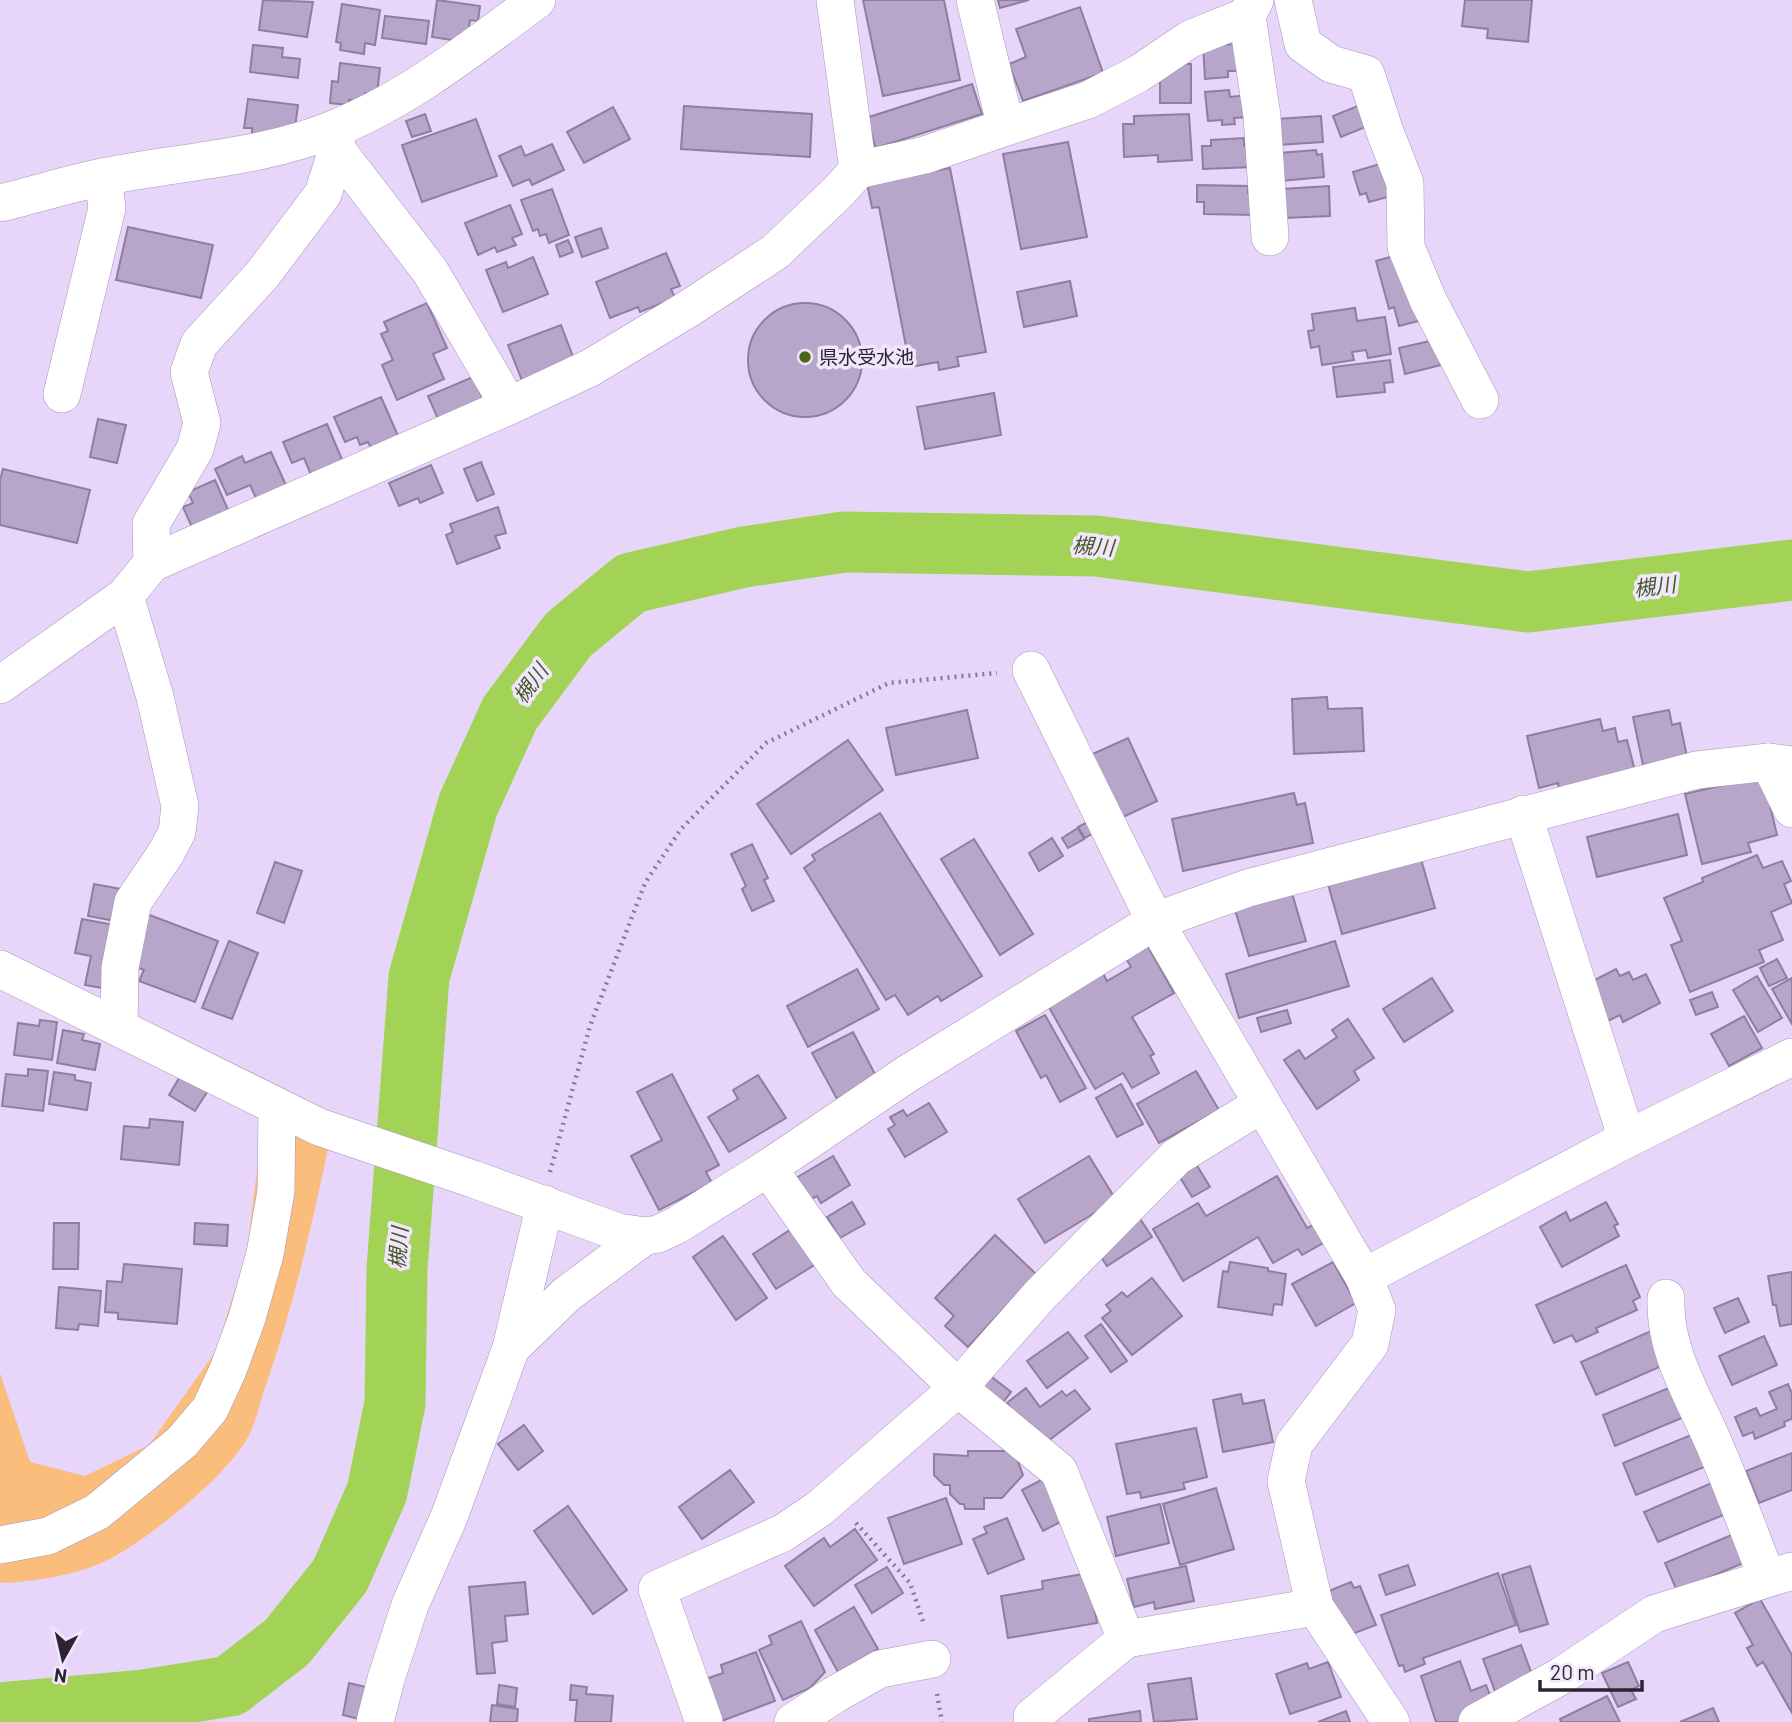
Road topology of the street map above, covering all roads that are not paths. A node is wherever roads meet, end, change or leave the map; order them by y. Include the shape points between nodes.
1 (537, 0) edge
2 (835, 0) edge
3 (975, 0) edge
4 (1293, 0) edge
5 (1251, 8) edge
6 (1006, 127) junction
7 (337, 139) junction
8 (858, 170) junction
9 (103, 177) junction
10 (0, 203) edge
11 (1270, 237) dead end
12 (62, 394) dead end
13 (1479, 400) dead end
14 (509, 406) junction
15 (152, 562) junction
16 (125, 596) junction
17 (1031, 670) road end
18 (0, 685) edge
19 (1780, 764) edge
20 (1792, 809) edge
21 (1523, 814) junction
22 (1155, 921) junction
23 (0, 969) edge
24 (120, 1027) junction
25 (1792, 1057) edge
26 (1262, 1104) junction
27 (277, 1108) junction
28 (1627, 1139) junction
29 (768, 1168) junction
30 (544, 1204) junction
31 (645, 1236) junction
32 (1364, 1277) junction
33 (1666, 1298) dead end
34 (511, 1348) junction
35 (958, 1388) junction
36 (0, 1545) edge
37 (1779, 1575) edge
38 (1315, 1607) junction
39 (1126, 1639) junction
40 (932, 1659) road end
41 (1032, 1717) dead end
42 (375, 1722) edge
43 (704, 1722) edge
44 (793, 1722) edge
45 (1391, 1722) edge
46 (1476, 1722) edge

1 - 7 street via 440,72
2 - 8 street
3 - 6 street
4 - 13 street via 1303,44 1331,64 1366,74 1405,183 1405,247
5 - 6 street via 1088,100
5 - 11 street
6 - 8 street via 925,155
7 - 9 street
7 - 14 street via 430,271
7 - 15 street via 323,194 262,275 199,344 189,372 202,424 195,449 151,524
8 - 14 street via 775,252 590,368
9 - 10 street
9 - 12 street via 107,208
14 - 15 street
15 - 16 street
16 - 18 street
16 - 24 street via 180,806 177,832 133,902 120,968
17 - 22 street
19 - 20 street
19 - 21 street via 1697,770
21 - 22 street via 1248,888
21 - 28 street
22 - 26 street
22 - 29 street via 906,1074
23 - 24 street
24 - 27 street
25 - 28 street
26 - 32 street
26 - 35 street via 1176,1157 1040,1295
27 - 30 street via 319,1127
27 - 36 street via 276,1191 265,1254 247,1318 210,1409 182,1443 97,1512 48,1536
28 - 32 street
29 - 31 street via 677,1224
29 - 35 street via 849,1283
30 - 31 street via 618,1232
30 - 34 street
31 - 34 street via 567,1294
32 - 38 street via 1377,1310 1370,1343 1294,1444 1286,1481
33 - 37 street via 1665,1322 1673,1354
34 - 42 street via 449,1517 410,1605
35 - 39 street via 1059,1471
35 - 43 street via 820,1508 783,1533 657,1589
37 - 46 street via 1654,1614 1561,1675
38 - 39 street
38 - 45 street
39 - 41 street
40 - 44 street via 880,1669

